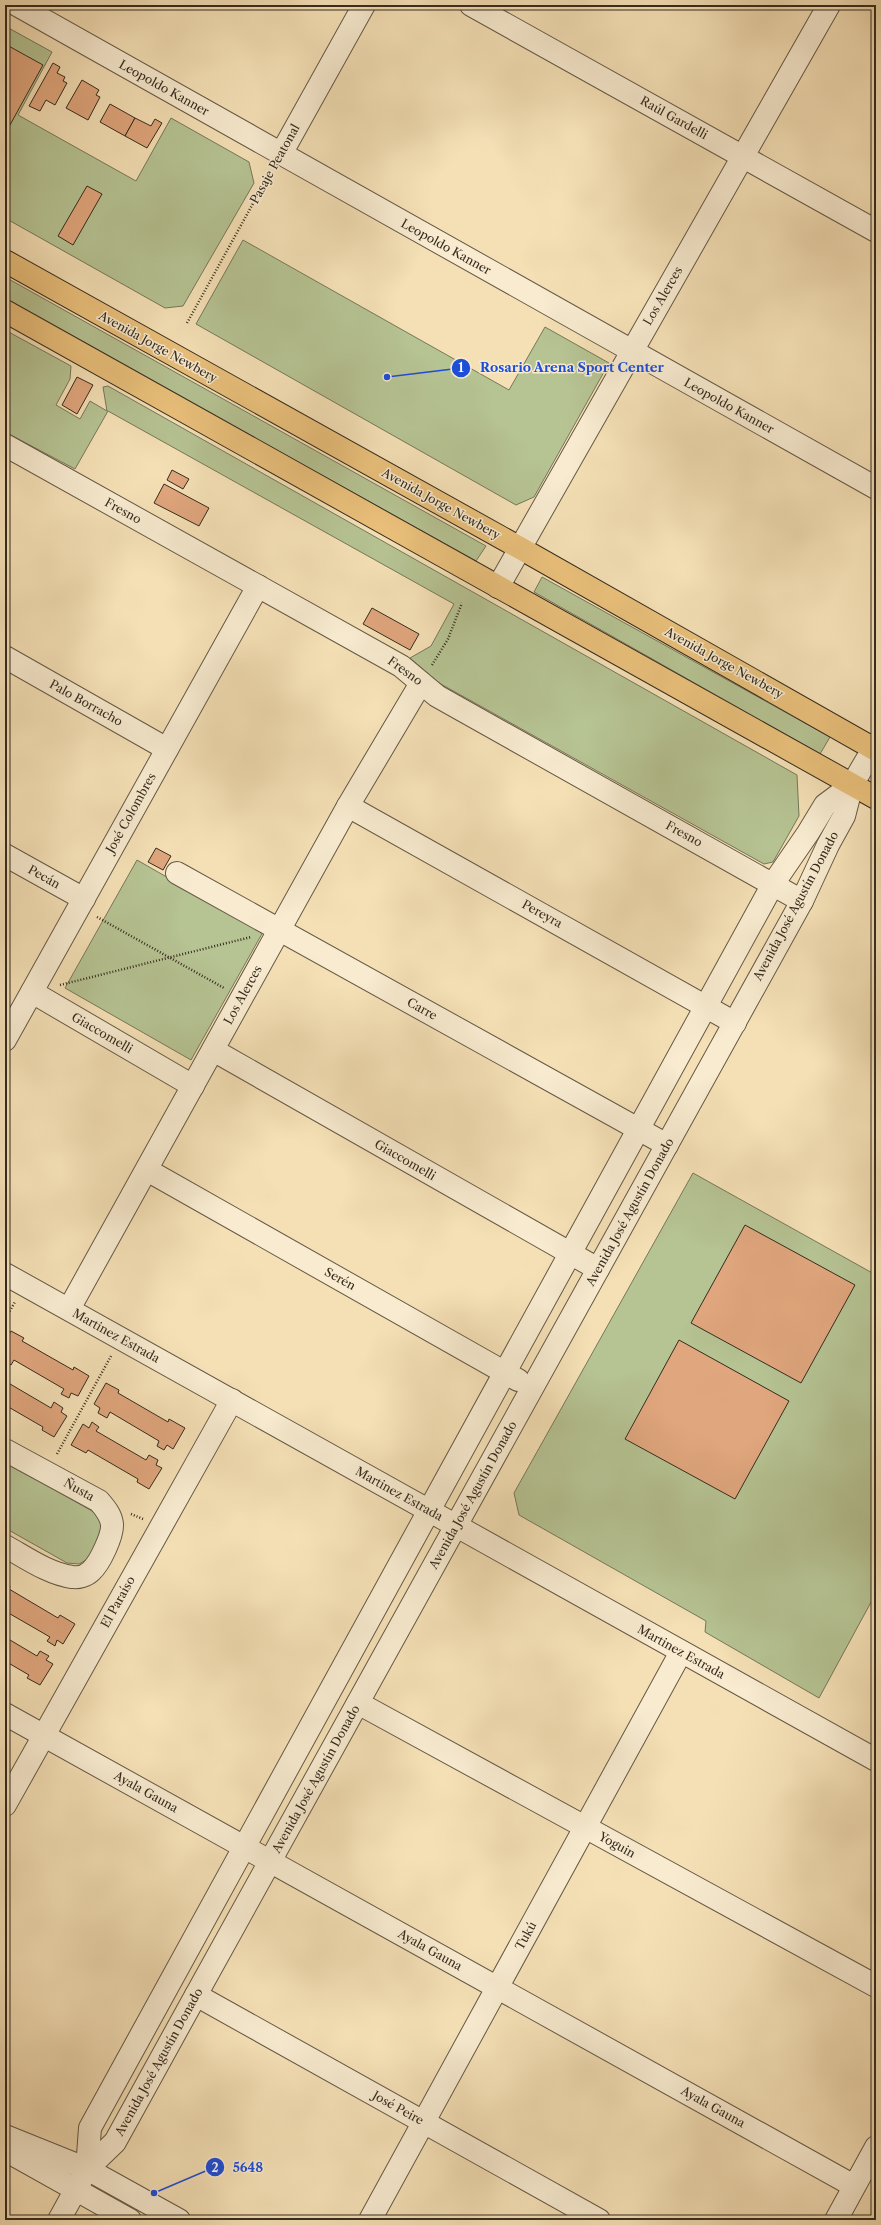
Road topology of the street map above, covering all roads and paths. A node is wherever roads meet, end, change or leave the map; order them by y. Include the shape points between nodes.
1 (17, 5) edge
2 (364, 5) edge
3 (472, 5) edge
4 (829, 5) edge
5 (281, 154) junction
6 (743, 157) junction
7 (876, 231) edge
8 (5, 261) edge
9 (5, 311) edge
10 (186, 322) dead end
11 (632, 351) junction
12 (5, 445) edge
13 (876, 488) edge
14 (520, 548) junction
15 (258, 586) junction
16 (498, 587) junction
17 (462, 603) dead end
18 (5, 657) edge
19 (421, 683) junction
20 (875, 747) edge
21 (167, 748) junction
22 (852, 784) junction
23 (876, 798) edge
24 (348, 806) junction
25 (876, 826) edge
26 (874, 832) edge
27 (5, 855) edge
28 (177, 873) dead end
29 (773, 884) junction
30 (802, 901) junction
31 (81, 903) junction
32 (280, 930) junction
33 (169, 957) junction
34 (32, 992) junction
35 (242, 998) junction
36 (706, 1006) junction
37 (735, 1023) junction
38 (5, 1040) edge
39 (213, 1050) junction
40 (193, 1086) junction
41 (639, 1129) junction
42 (667, 1145) junction
43 (147, 1170) junction
44 (570, 1254) junction
45 (598, 1269) junction
46 (5, 1274) edge
47 (69, 1309) junction
48 (121, 1338) junction
49 (505, 1372) junction
50 (532, 1388) junction
51 (232, 1400) junction
52 (5, 1450) edge
53 (47, 1472) junction
54 (429, 1511) junction
55 (456, 1526) junction
56 (5, 1546) edge
57 (682, 1652) junction
58 (358, 1703) junction
59 (5, 1714) edge
60 (44, 1735) junction
61 (876, 1760) edge
62 (5, 1805) edge
63 (586, 1828) junction
64 (244, 1847) junction
65 (270, 1861) junction
66 (876, 1986) edge
67 (497, 1988) junction
68 (196, 1995) junction
69 (424, 2122) junction
70 (5, 2136) edge
71 (876, 2147) edge
72 (5, 2150) edge
73 (87, 2169) junction
74 (854, 2186) junction
75 (76, 2190) junction
76 (59, 2220) edge
77 (130, 2220) edge
78 (179, 2220) edge
79 (370, 2220) edge
80 (599, 2220) edge
81 (836, 2220) edge

1 - 5 street, Leopoldo Kanner
2 - 5 street, Pasaje Peatonal
3 - 6 street, Raúl Gardelli
4 - 6 street, Los Alerces
5 - 10 path, Pasaje Peatonal
5 - 11 street, Leopoldo Kanner
6 - 7 street, Raúl Gardelli
6 - 11 street, Los Alerces
8 - 14 main road, Avenida Jorge Newbery
9 - 16 main road
11 - 13 street, Leopoldo Kanner
11 - 14 street, Los Alerces
12 - 15 street, Fresno
14 - 16 street, Los Alerces
14 - 20 main road, Avenida Jorge Newbery
15 - 19 street, Fresno via 401,666
15 - 21 street, José Colombres
16 - 22 main road
17 - 19 path via 448,639
18 - 21 street, Palo Borracho
19 - 24 street, Los Alerces
19 - 29 street, Fresno via 437,696
20 - 22 street, Avenida José Agustín Donado
21 - 31 street, José Colombres
22 - 23 main road
22 - 29 street, Avenida José Agustín Donado via 825,805
22 - 30 street, Avenida José Agustín Donado via 844,816
24 - 32 street, Los Alerces
24 - 36 street, Pereyra
25 - 26 path
27 - 31 street, Pecán
28 - 32 street, Carre
29 - 30 street, Fresno
29 - 36 street, Avenida José Agustín Donado
30 - 37 street, Avenida José Agustín Donado
31 - 33 path
31 - 34 street, José Colombres
32 - 33 path
32 - 35 street, Los Alerces
32 - 41 street, Carre
33 - 34 path
33 - 35 path
34 - 38 street, José Colombres
34 - 40 street, Giaccomelli
35 - 39 street, Los Alerces
36 - 37 street, Pereyra
36 - 41 street, Avenida José Agustín Donado
37 - 42 street, Avenida José Agustín Donado
39 - 40 street, Los Alerces
39 - 44 street, Giaccomelli
40 - 43 street, Los Alerces
41 - 42 street, Carre
41 - 44 street, Avenida José Agustín Donado
42 - 45 street, Avenida José Agustín Donado
43 - 47 street, Los Alerces
43 - 49 street, Serén
44 - 45 street, Giaccomelli
44 - 49 street, Avenida José Agustín Donado
45 - 50 street, Avenida José Agustín Donado
46 - 47 street, Martinez Estrada
47 - 48 street, Martinez Estrada
48 - 51 street, Martinez Estrada
48 - 53 path
49 - 50 street, Serén
49 - 54 street, Avenida José Agustín Donado
50 - 55 street, Avenida José Agustín Donado
51 - 54 street, Martinez Estrada
51 - 60 street, El Paraíso
52 - 53 street, Ñusta
53 - 56 street, Ñusta via 99,1501 107,1511 112,1523 112,1535 101,1556 92,1570 84,1576 72,1577 56,1573
54 - 55 street, Martinez Estrada
54 - 64 street, Avenida José Agustín Donado
55 - 57 street, Martinez Estrada
55 - 58 street, Avenida José Agustín Donado
57 - 61 street, Martinez Estrada
57 - 63 street, Tukú
58 - 63 street, Yoguin
58 - 65 street, Avenida José Agustín Donado
59 - 60 street, Ayala Gauna
60 - 62 street, El Paraíso
60 - 64 street, Ayala Gauna
63 - 66 street, Yoguin
63 - 67 street, Tukú
64 - 65 street, Ayala Gauna
64 - 73 street, Avenida José Agustín Donado via 90,2128
65 - 67 street, Ayala Gauna
65 - 68 street, Avenida José Agustín Donado
67 - 69 street, Tukú
67 - 74 street, Ayala Gauna
68 - 69 street, José Peire
68 - 73 street, Avenida José Agustín Donado via 115,2142
69 - 79 street, Tukú
69 - 80 street, José Peire
70 - 73 street
71 - 74 street
72 - 75 street
73 - 75 street
73 - 78 street
74 - 81 street
75 - 76 street
75 - 77 street

